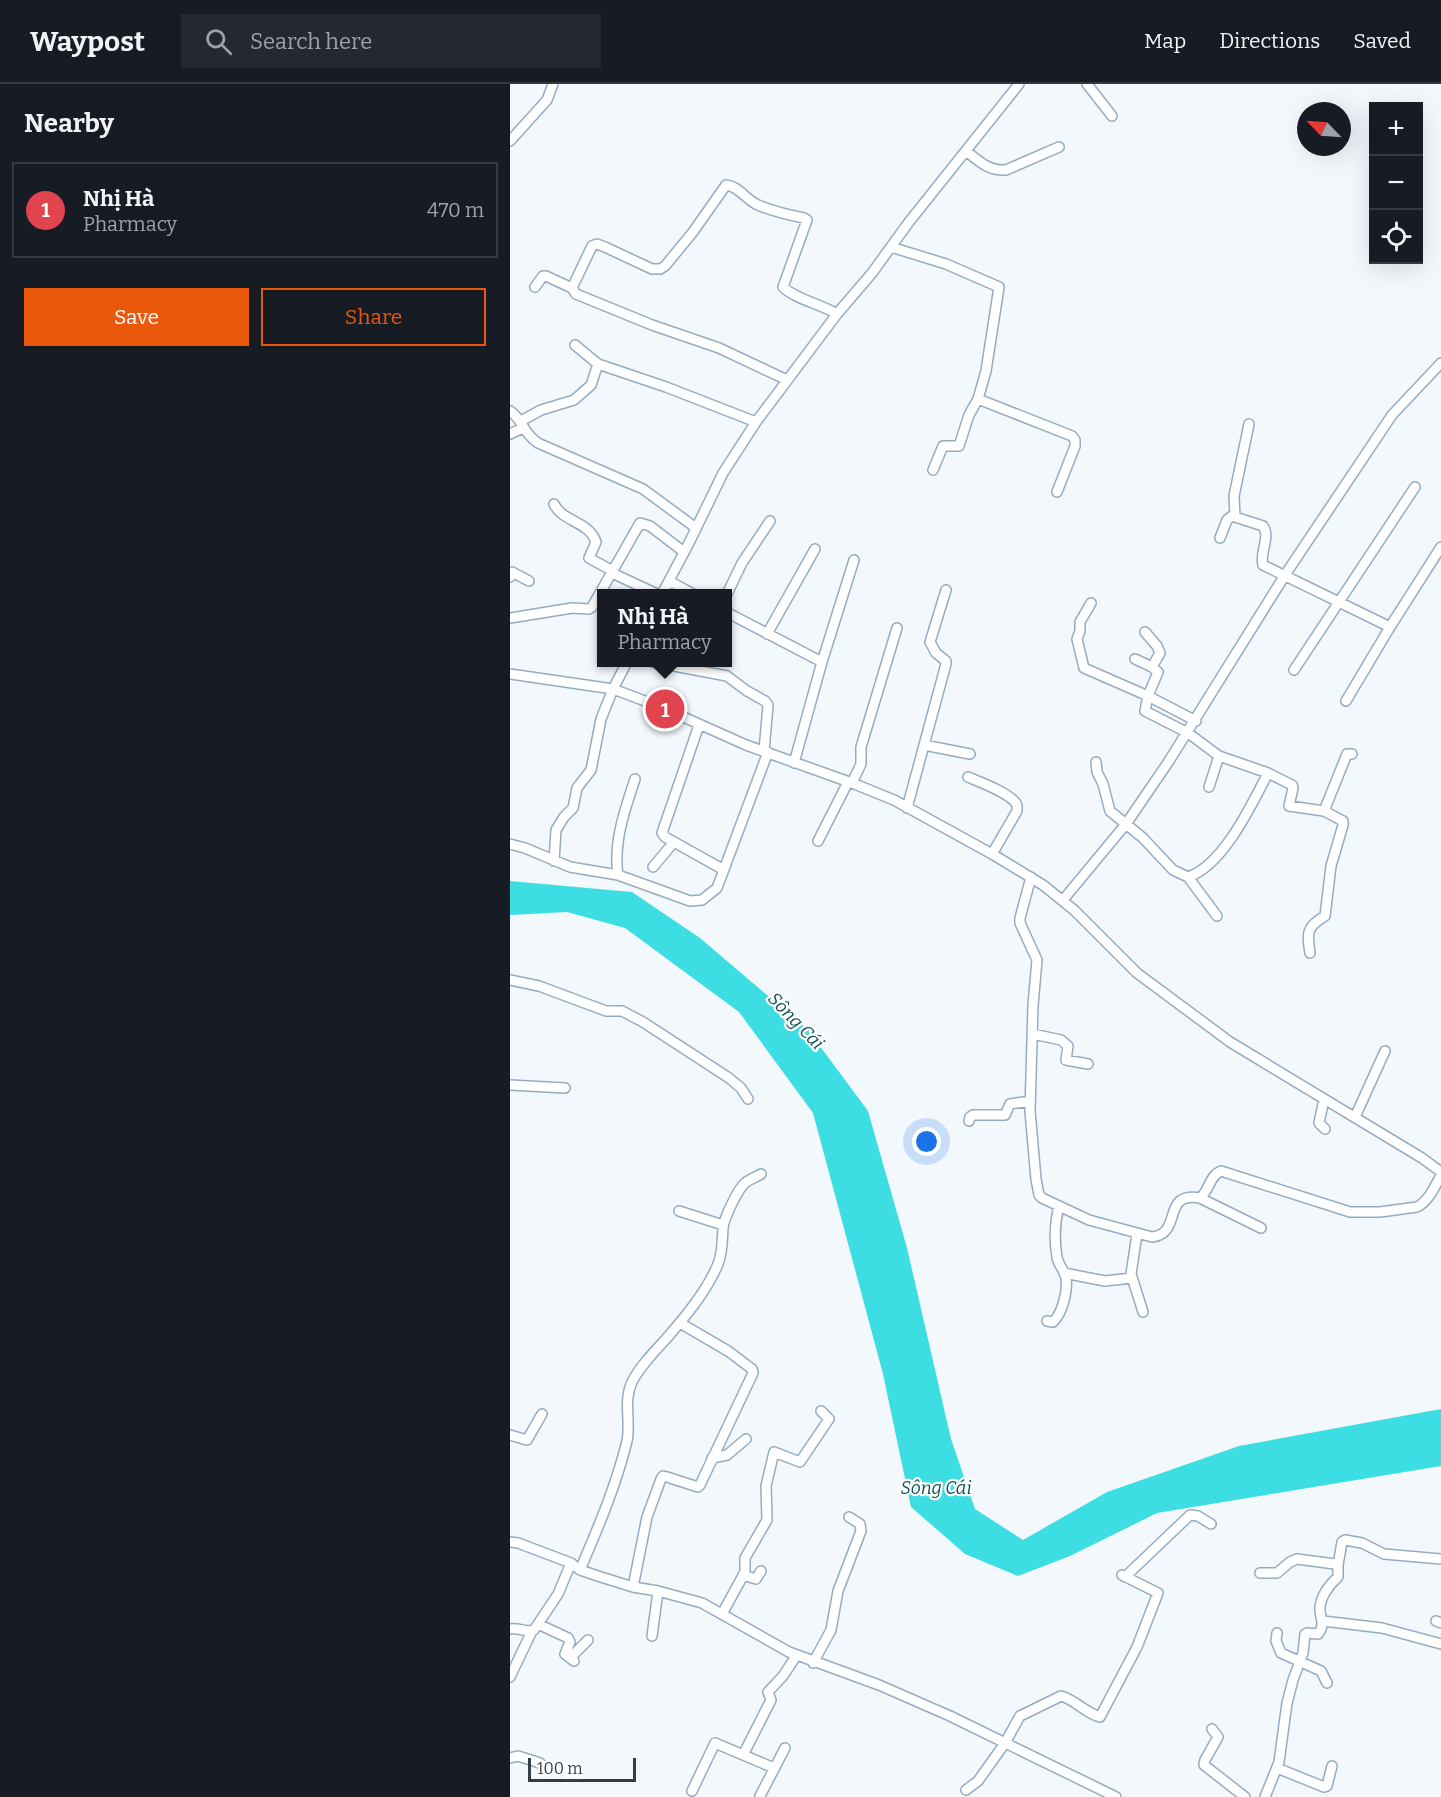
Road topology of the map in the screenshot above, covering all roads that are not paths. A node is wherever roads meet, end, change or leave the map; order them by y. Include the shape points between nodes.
1 (553, 84) edge
2 (1019, 84) edge
3 (1087, 84) edge
4 (1112, 116) dead end
5 (510, 141) edge
6 (1059, 147) dead end
7 (966, 151) junction
8 (891, 247) junction
9 (535, 287) dead end
10 (572, 288) junction
11 (837, 314) junction
12 (575, 345) dead end
13 (1441, 363) edge
14 (598, 364) junction
15 (787, 380) junction
16 (978, 399) junction
17 (510, 411) edge
18 (756, 422) junction
19 (1249, 424) dead end
20 (522, 425) junction
21 (510, 434) edge
22 (933, 470) dead end
23 (1416, 487) dead end
24 (1057, 492) dead end
25 (554, 504) dead end
26 (1235, 516) junction
27 (770, 521) dead end
28 (696, 528) junction
29 (1220, 538) dead end
30 (1441, 547) edge
31 (815, 549) dead end
32 (684, 552) junction
33 (854, 560) dead end
34 (612, 572) junction
35 (1285, 575) junction
36 (510, 577) edge
37 (669, 580) junction
38 (529, 581) dead end
39 (603, 589) edge
40 (647, 589) edge
41 (664, 589) edge
42 (684, 589) edge
43 (729, 589) edge
44 (946, 590) dead end
45 (597, 600) edge
46 (1339, 602) junction
47 (1091, 603) dead end
48 (732, 615) edge
49 (510, 618) edge
50 (1390, 627) junction
51 (897, 628) dead end
52 (1145, 632) dead end
53 (767, 634) junction
54 (1135, 659) dead end
55 (822, 662) junction
56 (625, 667) edge
57 (696, 667) edge
58 (1152, 667) junction
59 (1294, 670) dead end
60 (510, 674) edge
61 (613, 689) junction
62 (1148, 696) junction
63 (1346, 701) dead end
64 (1196, 721) junction
65 (699, 725) junction
66 (1188, 733) junction
67 (924, 745) junction
68 (766, 752) junction
69 (970, 754) dead end
70 (1352, 754) dead end
71 (1219, 756) junction
72 (1096, 762) dead end
73 (794, 763) junction
74 (1268, 773) junction
75 (968, 777) dead end
76 (635, 779) dead end
77 (850, 782) junction
78 (1209, 787) dead end
79 (907, 808) junction
80 (1324, 811) junction
81 (1126, 824) junction
82 (818, 841) dead end
83 (674, 842) junction
84 (510, 844) edge
85 (992, 854) junction
86 (554, 861) junction
87 (653, 867) dead end
88 (724, 870) junction
89 (618, 875) junction
90 (1031, 877) junction
91 (1188, 877) junction
92 (1063, 900) junction
93 (1217, 916) dead end
94 (1310, 953) dead end
95 (510, 980) edge
96 (1033, 1034) junction
97 (1385, 1051) dead end
98 (1088, 1065) dead end
99 (510, 1085) edge
100 (565, 1088) dead end
101 (748, 1099) dead end
102 (1324, 1099) junction
103 (1030, 1101) junction
104 (1355, 1118) junction
105 (969, 1121) dead end
106 (1325, 1129) dead end
107 (1441, 1173) edge
108 (761, 1174) dead end
109 (1200, 1198) junction
110 (1059, 1206) junction
111 (679, 1211) dead end
112 (723, 1225) junction
113 (1261, 1228) dead end
114 (1137, 1234) junction
115 (1064, 1273) junction
116 (1132, 1278) junction
117 (1143, 1312) dead end
118 (1047, 1322) dead end
119 (680, 1323) junction
120 (821, 1411) dead end
121 (543, 1414) dead end
122 (510, 1435) edge
123 (746, 1439) dead end
124 (712, 1458) junction
125 (849, 1517) dead end
126 (1211, 1524) dead end
127 (510, 1542) edge
128 (1441, 1559) edge
129 (570, 1563) junction
130 (1338, 1564) junction
131 (579, 1570) junction
132 (761, 1571) dead end
133 (1260, 1574) dead end
134 (743, 1575) junction
135 (633, 1587) junction
136 (658, 1591) junction
137 (722, 1614) junction
138 (1323, 1621) junction
139 (535, 1628) junction
140 (510, 1629) edge
141 (1276, 1633) dead end
142 (652, 1636) dead end
143 (588, 1640) dead end
144 (1441, 1644) edge
145 (796, 1656) junction
146 (1300, 1660) junction
147 (813, 1663) junction
148 (510, 1677) edge
149 (1327, 1683) dead end
150 (1212, 1729) dead end
151 (1005, 1743) junction
152 (785, 1748) dead end
153 (743, 1755) junction
154 (510, 1758) edge
155 (540, 1763) dead end
156 (1332, 1766) dead end
157 (774, 1768) junction
158 (1277, 1768) junction
159 (966, 1790) dead end
160 (693, 1791) dead end
161 (760, 1796) edge
162 (1116, 1797) edge
163 (1245, 1797) edge
164 (1265, 1797) edge

1 - 5 street via 547,100
2 - 7 street
3 - 4 street
6 - 7 street via 997,171
7 - 8 street
8 - 11 street
8 - 16 street via 946,264 999,287
9 - 10 street via 546,276
10 - 11 street via 594,244 652,269 665,266 729,185 758,206 807,220 783,286
10 - 15 street via 580,296 719,348
11 - 15 street
12 - 14 street
13 - 35 street via 1392,415
14 - 18 street
14 - 20 street via 589,386 574,400 541,410
15 - 18 street
16 - 22 street via 958,447 943,446
16 - 24 street via 1072,436 1075,446
17 - 20 street
18 - 28 street via 723,473
19 - 26 street via 1234,498
20 - 21 street
20 - 28 street via 538,443 643,489
23 - 46 street
25 - 34 street via 558,512 583,524 594,536 596,542 589,558
26 - 29 street via 1228,517
26 - 35 street via 1266,529 1261,563
27 - 43 street
28 - 32 street
30 - 50 street
31 - 53 street
32 - 34 street via 640,523
32 - 37 street
33 - 55 street
34 - 39 street
34 - 40 street
35 - 46 street
35 - 64 street
36 - 38 street via 512,572
37 - 41 street
37 - 42 street
44 - 67 street via 930,642 946,664
45 - 49 street via 589,609
46 - 50 street
46 - 59 street
47 - 62 street via 1080,622 1077,639 1084,668
48 - 53 street
50 - 63 street
51 - 77 street via 861,747 861,764
52 - 58 street via 1160,650
53 - 55 street
54 - 58 street
55 - 73 street
56 - 61 street
57 - 68 street via 727,676 765,701
58 - 62 street via 1158,672
60 - 61 street
61 - 65 street
61 - 86 street via 591,770 575,791 573,808 556,830
62 - 64 street
62 - 66 street via 1145,711
64 - 66 street
65 - 68 street
65 - 83 street via 662,833
66 - 71 street
66 - 81 street
67 - 69 street
67 - 79 street
68 - 73 street
68 - 88 street
70 - 80 street via 1347,754
71 - 74 street
71 - 78 street
72 - 81 street via 1108,808
73 - 77 street
74 - 80 street via 1293,786 1289,806
74 - 91 street via 1242,822 1219,854 1201,872
75 - 85 street via 1016,802 1017,812
76 - 89 street via 620,827
77 - 79 street
77 - 82 street
79 - 85 street
80 - 94 street via 1344,825 1331,866 1325,916 1314,922 1308,932
81 - 91 street via 1173,870
81 - 92 street
83 - 87 street
83 - 88 street
84 - 86 street
85 - 90 street
86 - 89 street
88 - 89 street via 717,888 696,901
90 - 92 street
90 - 96 street via 1020,923 1037,960
91 - 93 street
92 - 102 street via 1137,973 1230,1042
95 - 101 street via 539,986 606,1011 622,1011 729,1078
96 - 98 street via 1061,1040 1068,1046 1066,1060
96 - 103 street
97 - 104 street
99 - 100 street
102 - 104 street
102 - 106 street via 1318,1123
103 - 105 street via 1010,1104 1005,1115 973,1115
103 - 110 street via 1039,1195
104 - 107 street
107 - 109 street via 1421,1205 1380,1212 1350,1212 1221,1171 1213,1176
108 - 112 street via 741,1188
109 - 113 street
109 - 114 street via 1179,1200 1169,1225 1158,1237
110 - 114 street via 1089,1220
110 - 115 street via 1055,1246
111 - 112 street
112 - 119 street via 723,1248 717,1265
114 - 116 street
115 - 116 street via 1105,1281
115 - 118 street via 1060,1314 1053,1322
116 - 117 street
119 - 124 street via 728,1351 753,1373
119 - 131 street via 646,1362 628,1392 628,1436 622,1462
120 - 134 street via 829,1419 800,1462 774,1452 766,1486 766,1520 745,1557
121 - 122 street via 527,1440
123 - 124 street via 727,1455
124 - 135 street via 699,1486 663,1476 661,1479 647,1517
125 - 147 street via 860,1524 861,1531 838,1591 831,1630
126 - 151 street via 1190,1515 1124,1576 1158,1593 1137,1647 1100,1717 1059,1696 1020,1716
127 - 129 street
128 - 130 street via 1384,1554 1345,1540
129 - 131 street
129 - 139 street via 558,1594
130 - 133 street via 1296,1559 1280,1572
130 - 138 street via 1338,1577 1328,1587 1320,1607
131 - 135 street
132 - 134 street via 756,1579
134 - 137 street
135 - 136 street
136 - 137 street via 695,1600
136 - 142 street
137 - 145 street
138 - 144 street via 1382,1628
138 - 146 street via 1320,1633 1305,1634
139 - 140 street
139 - 143 street via 568,1638 565,1654 572,1659
139 - 148 street
141 - 146 street via 1281,1653
145 - 147 street
145 - 153 street via 768,1692 771,1700
146 - 149 street via 1322,1671
146 - 158 street via 1289,1690
147 - 151 street via 889,1690
150 - 163 street via 1218,1737 1204,1765
151 - 159 street
151 - 162 street
152 - 157 street
153 - 157 street
153 - 160 street via 714,1743
154 - 155 street via 518,1756
156 - 158 street via 1324,1787
157 - 161 street
158 - 164 street

